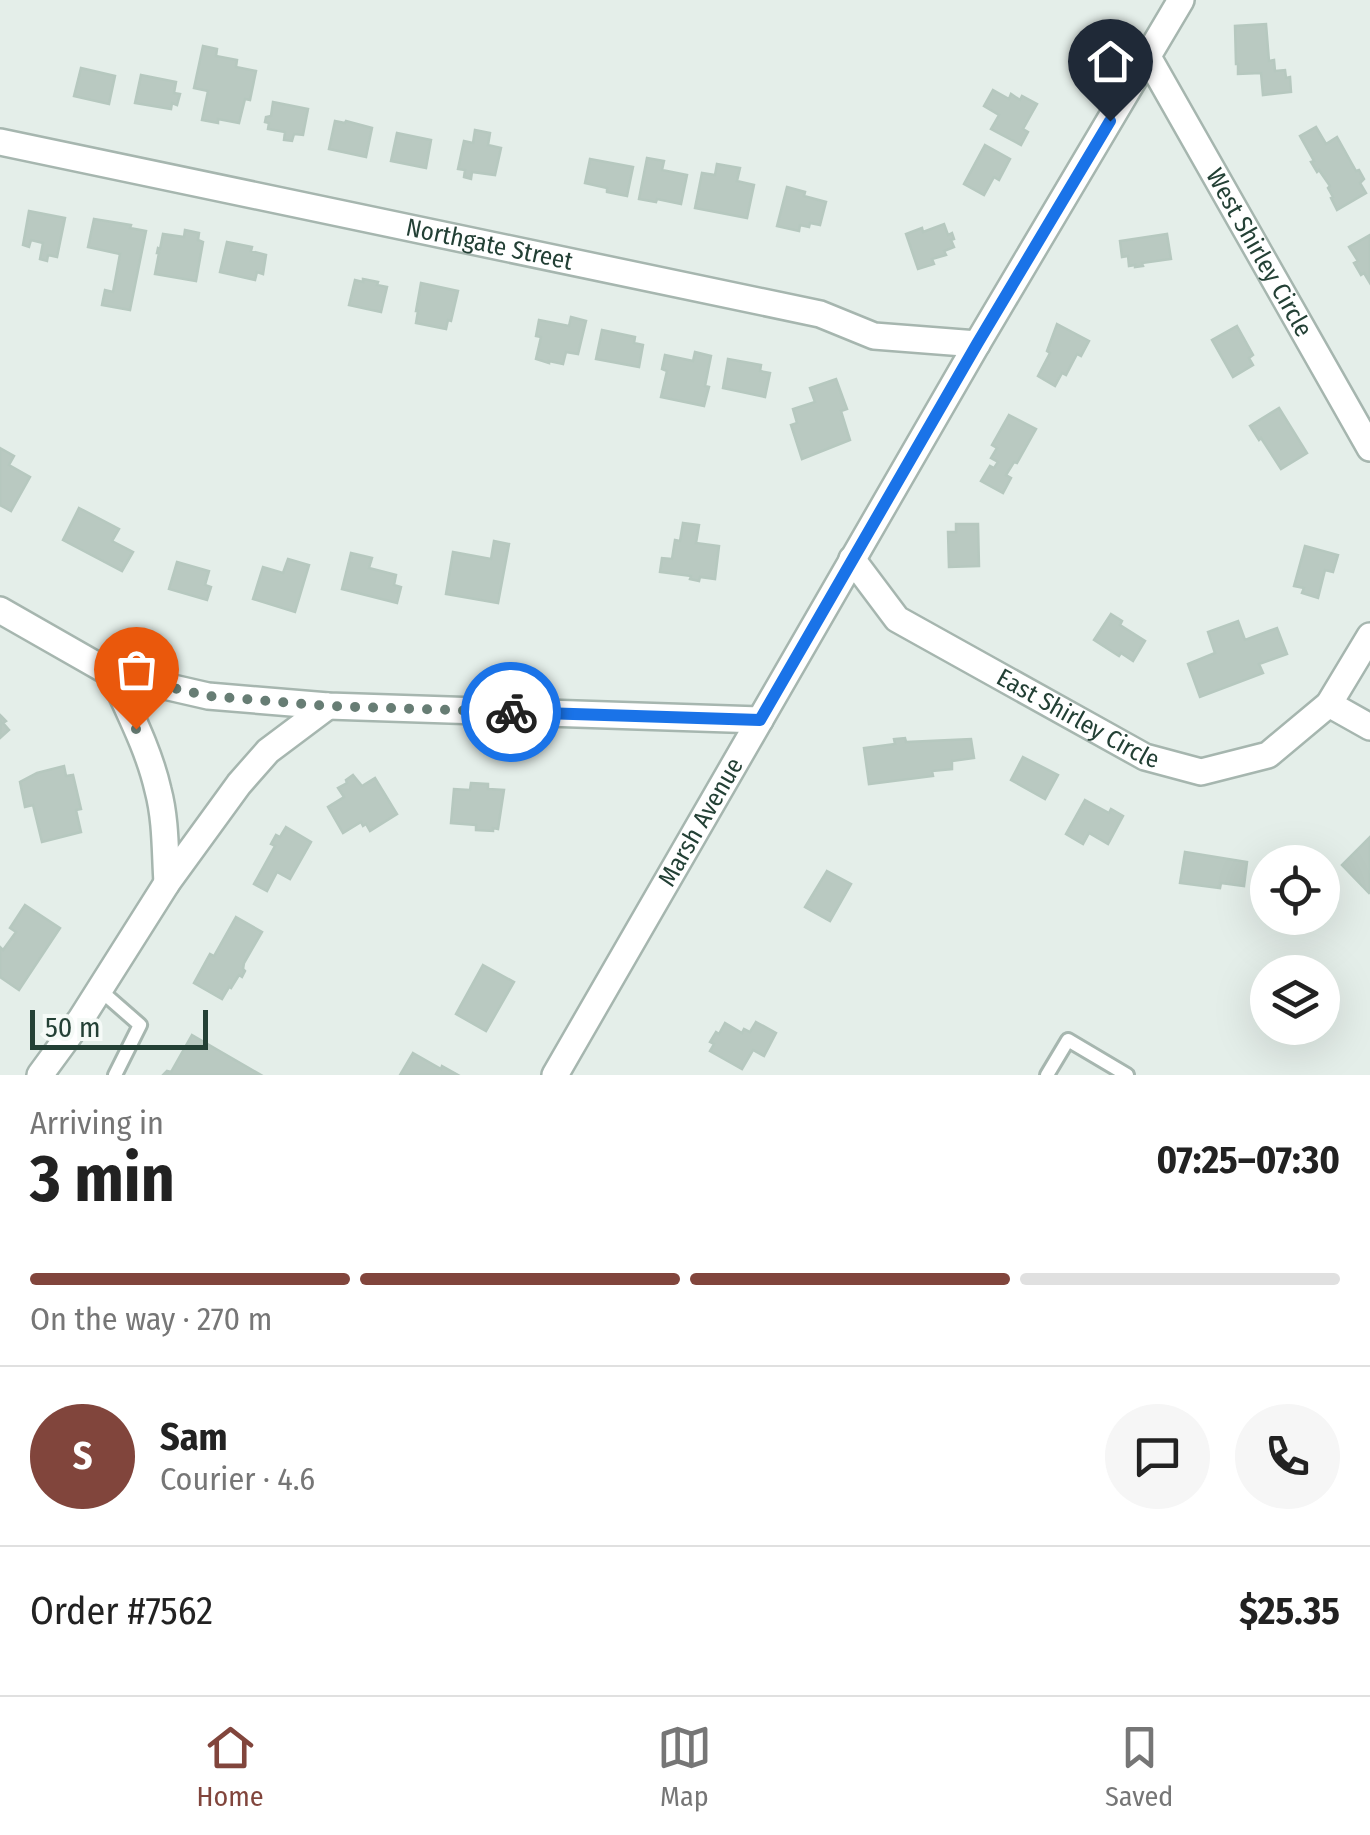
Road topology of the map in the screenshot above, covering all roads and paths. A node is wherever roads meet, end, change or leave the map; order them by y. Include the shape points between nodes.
1 (1180, 0) edge
2 (1148, 57) junction
3 (0, 142) edge
4 (977, 344) junction
5 (1370, 448) edge
6 (852, 559) junction
7 (0, 610) edge
8 (1370, 636) edge
9 (112, 674) junction
10 (1329, 704) junction
11 (328, 706) junction
12 (760, 720) junction
13 (1370, 727) edge
14 (167, 883) junction
15 (100, 990) junction
16 (40, 1075) edge
17 (115, 1075) edge
18 (555, 1075) edge
19 (1047, 1075) edge
20 (1127, 1075) edge

1 - 2 street, Marsh Avenue
2 - 4 street, Marsh Avenue
2 - 5 street, West Shirley Circle
3 - 4 street, Northgate Street via 820,314 874,336
4 - 6 street, Marsh Avenue
6 - 10 street, East Shirley Circle via 897,619 1145,757 1202,772 1268,755
6 - 12 street, Marsh Avenue
7 - 9 street
8 - 10 street
9 - 11 street via 208,696
9 - 14 street via 152,766
10 - 13 street
11 - 12 street
11 - 14 street via 268,751
12 - 18 street, Marsh Avenue
14 - 15 street
15 - 16 street
15 - 17 lane via 140,1025
19 - 20 lane via 1068,1040

